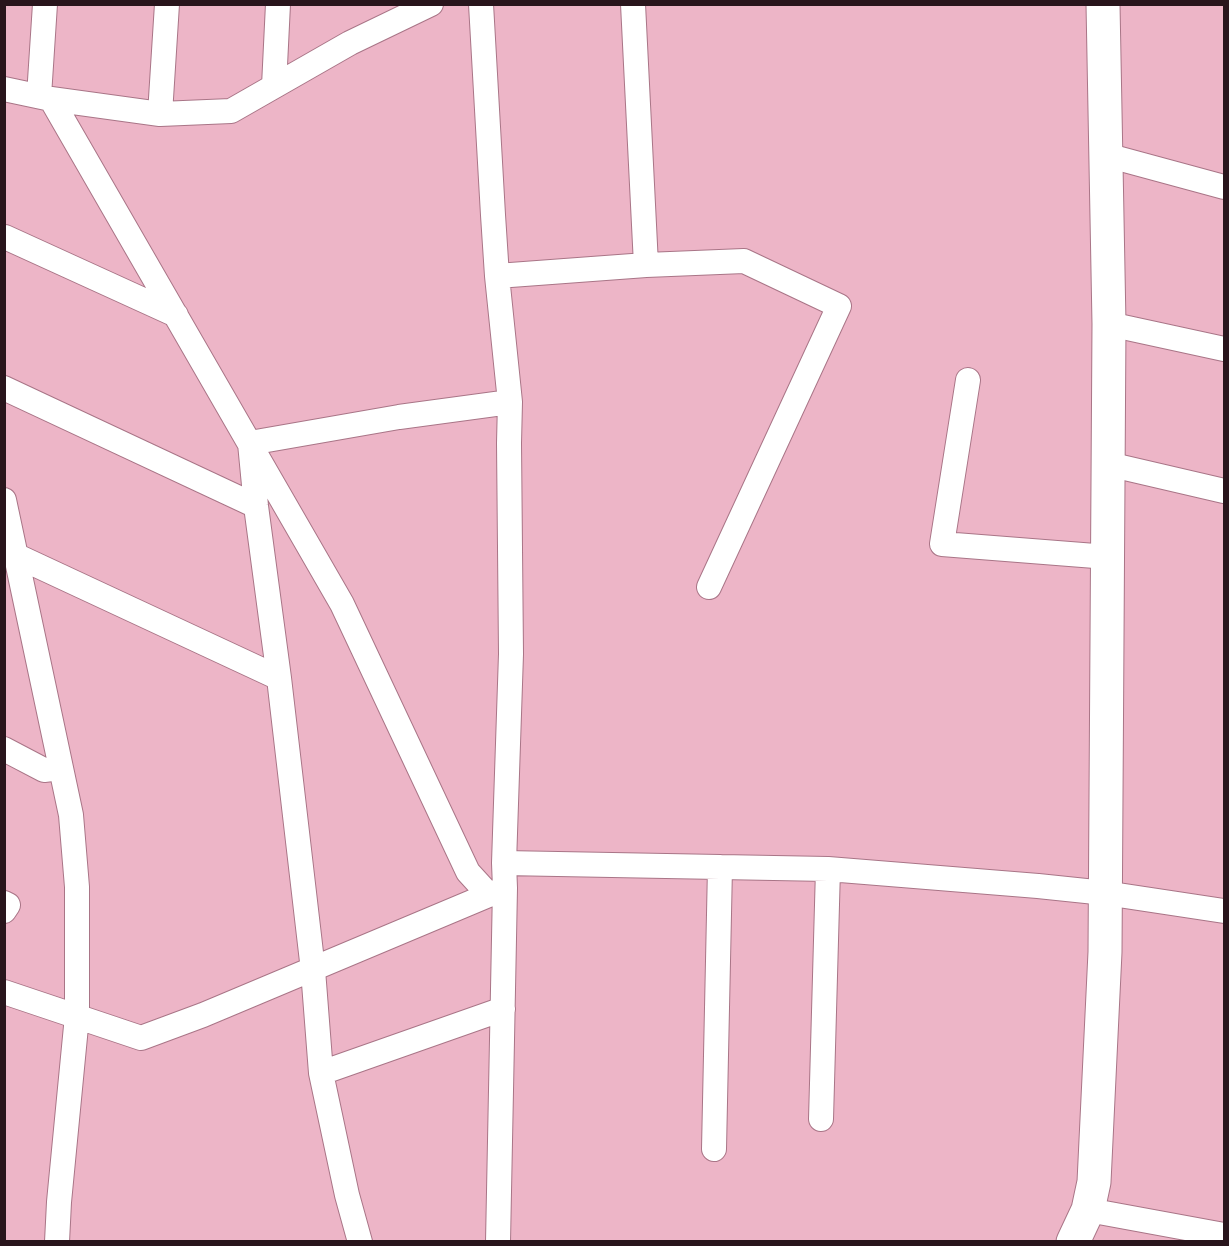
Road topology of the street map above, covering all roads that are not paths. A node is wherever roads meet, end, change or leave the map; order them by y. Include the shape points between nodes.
1 (45, 4) edge
2 (167, 4) edge
3 (278, 4) edge
4 (431, 4) edge
5 (481, 4) edge
6 (633, 4) edge
7 (1103, 4) edge
8 (274, 86) junction
9 (4, 90) edge
10 (45, 98) junction
11 (160, 114) junction
12 (1106, 155) junction
13 (1224, 187) edge
14 (5, 237) edge
15 (646, 265) junction
16 (497, 276) junction
17 (176, 315) junction
18 (1109, 324) junction
19 (1224, 349) edge
20 (968, 380) dead end
21 (4, 388) edge
22 (510, 402) junction
23 (250, 443) junction
24 (1108, 464) junction
25 (1224, 491) edge
26 (4, 500) edge
27 (256, 506) junction
28 (17, 556) junction
29 (1108, 557) junction
30 (709, 587) dead end
31 (279, 678) junction
32 (4, 749) edge
33 (60, 768) junction
34 (504, 863) junction
35 (720, 867) junction
36 (828, 869) junction
37 (497, 892) junction
38 (1105, 893) junction
39 (4, 903) edge
40 (4, 911) edge
41 (1224, 911) edge
42 (313, 970) junction
43 (4, 992) edge
44 (503, 1009) junction
45 (77, 1016) junction
46 (321, 1073) junction
47 (821, 1119) dead end
48 (714, 1149) dead end
49 (59, 1202) junction
50 (1088, 1210) junction
51 (1224, 1235) edge
52 (44, 1242) edge
53 (57, 1242) edge
54 (360, 1242) edge
55 (498, 1242) edge
56 (1073, 1242) edge

1 - 10 street
2 - 11 street
3 - 8 street
4 - 8 street
5 - 16 street
6 - 15 street
7 - 12 street
8 - 11 street via 231,111
9 - 10 street
10 - 11 street
10 - 17 street
12 - 13 street
12 - 18 street
14 - 17 street
15 - 16 street
15 - 30 street via 744,261 839,306
16 - 22 street
17 - 23 street
18 - 19 street
18 - 24 street
20 - 29 street via 942,544
21 - 27 street
22 - 23 street
22 - 34 street via 511,654
23 - 27 street
23 - 37 street via 342,604 468,872
24 - 25 street
24 - 29 street
26 - 28 street
27 - 31 street
28 - 31 street
28 - 33 street
29 - 38 street
31 - 42 street
32 - 33 street via 44,770
33 - 45 street via 71,815 77,887
34 - 35 street
34 - 37 street
35 - 36 street
35 - 48 street
36 - 38 street
36 - 47 street
37 - 42 street
37 - 44 street
38 - 41 street
38 - 50 street via 1094,1182
39 - 40 street via 8,905
42 - 45 street via 141,1038
42 - 46 street
43 - 45 street
44 - 46 street
44 - 55 street
45 - 49 street
46 - 54 street
49 - 52 street
49 - 53 street
50 - 51 street
50 - 56 street

